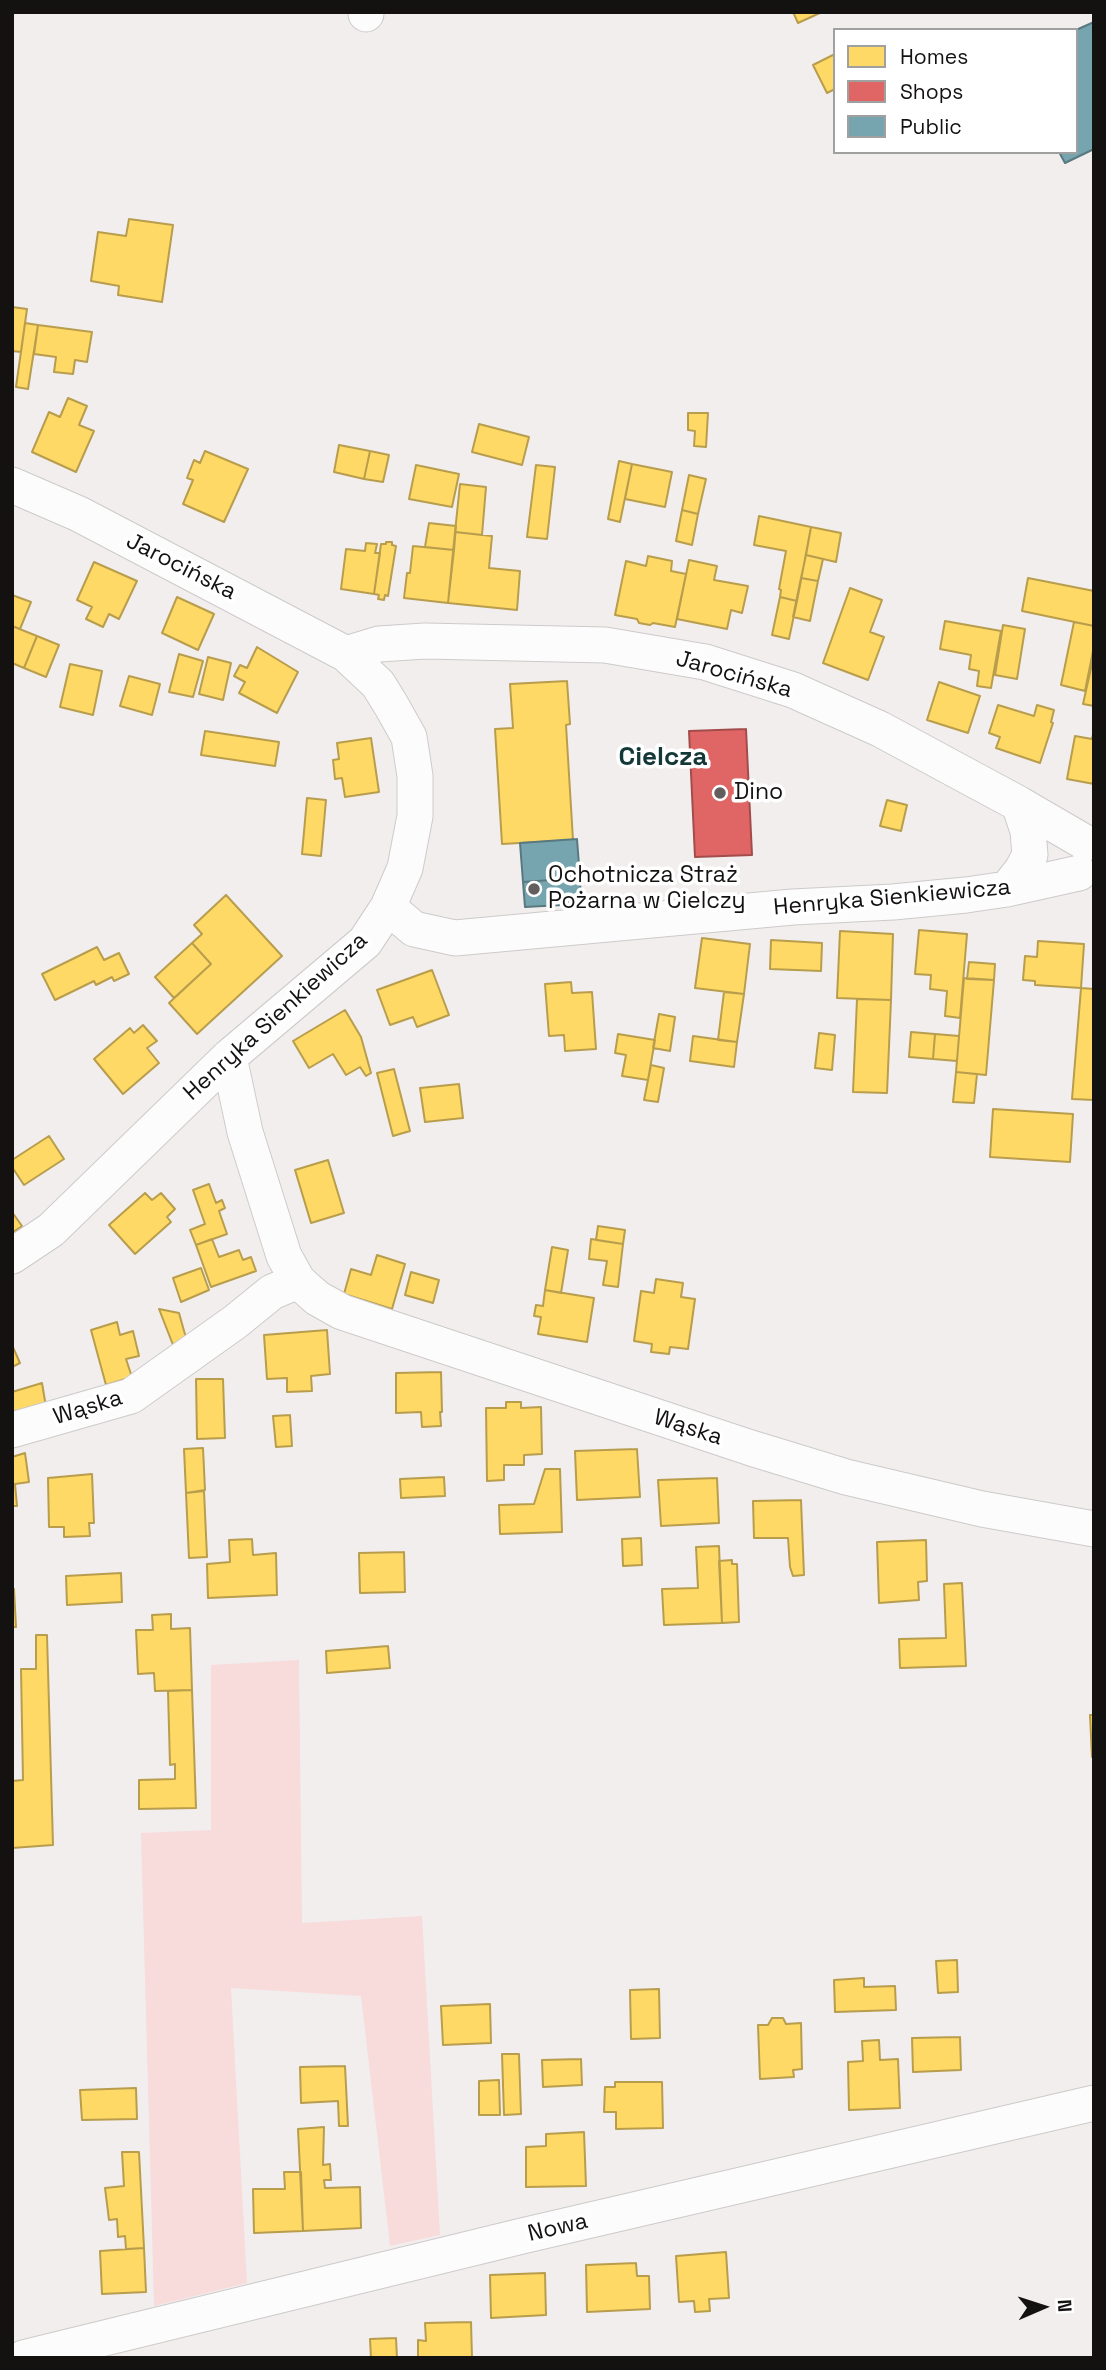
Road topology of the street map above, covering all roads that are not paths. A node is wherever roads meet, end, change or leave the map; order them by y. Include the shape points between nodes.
1 (12, 485) edge
2 (346, 654) junction
3 (1019, 804) junction
4 (1088, 862) edge
5 (1007, 889) junction
6 (388, 907) junction
7 (229, 1057) junction
8 (12, 1256) edge
9 (298, 1281) junction
10 (12, 1430) edge
11 (1094, 1529) edge
12 (1094, 2103) edge
13 (23, 2358) edge

1 - 2 street, Jarocińska via 79,514
2 - 3 street, Jarocińska via 379,644 425,641 606,645 705,662 793,690 880,729
2 - 6 street, Jarocińska via 378,684 409,737 415,816 405,868
3 - 4 street, Jarocińska
3 - 5 street via 1030,855
4 - 5 street, Henryka Sienkiewicza
5 - 6 street, Henryka Sienkiewicza via 455,938 414,929
6 - 7 street, Henryka Sienkiewicza via 365,942
7 - 8 street, Henryka Sienkiewicza via 51,1230
7 - 9 street, Wąska via 265,1198 284,1256
9 - 10 street, Wąska via 272,1292 131,1396
9 - 11 street, Wąska via 342,1312 751,1448 846,1477
12 - 13 street, Nowa

